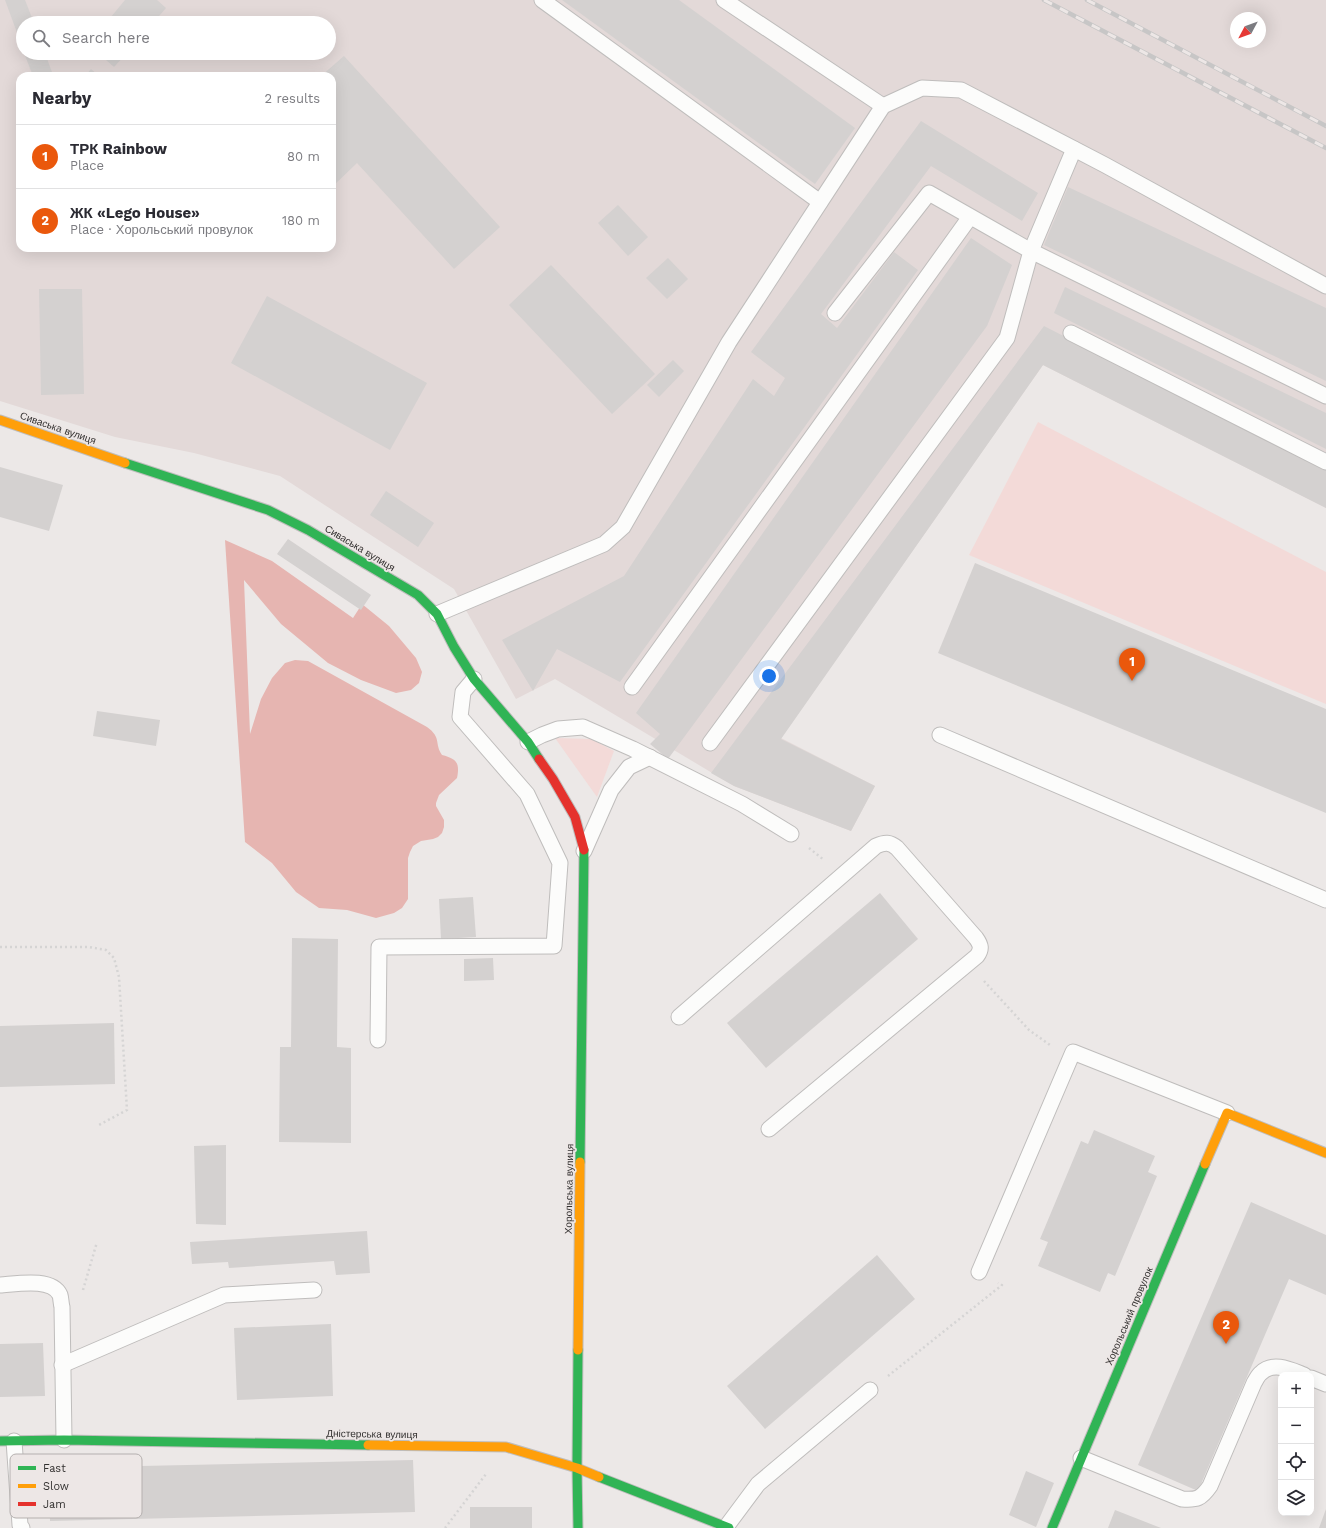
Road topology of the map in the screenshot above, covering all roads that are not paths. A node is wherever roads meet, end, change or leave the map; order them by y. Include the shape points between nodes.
1 (542, 0) edge
2 (724, 0) edge
3 (883, 106) junction
4 (1074, 149) junction
5 (820, 202) junction
6 (970, 217) junction
7 (1031, 251) junction
8 (1326, 286) edge
9 (835, 313) dead end
10 (1071, 333) dead end
11 (1326, 396) edge
12 (0, 420) edge
13 (1326, 462) edge
14 (437, 614) junction
15 (474, 678) junction
16 (632, 687) dead end
17 (940, 735) dead end
18 (528, 742) junction
19 (710, 743) dead end
20 (650, 757) junction
21 (791, 834) road end
22 (584, 850) junction
23 (1326, 900) edge
24 (679, 1017) dead end
25 (378, 1040) dead end
26 (1227, 1113) junction
27 (769, 1129) dead end
28 (1326, 1153) edge
29 (979, 1272) road end
30 (0, 1285) edge
31 (314, 1290) dead end
32 (62, 1365) junction
33 (1297, 1372) edge
34 (1314, 1379) edge
35 (1326, 1384) edge
36 (870, 1390) road end
37 (64, 1440) junction
38 (7, 1441) edge
39 (1081, 1458) junction
40 (10, 1460) edge
41 (577, 1468) junction
42 (19, 1518) edge
43 (728, 1527) edge
44 (22, 1528) edge
45 (578, 1528) edge
46 (1052, 1528) edge

1 - 5 lane
2 - 3 lane
3 - 4 lane via 922,88 961,90
3 - 5 lane
4 - 7 lane
4 - 8 lane
5 - 14 lane via 729,342 623,527 604,544
6 - 7 lane
6 - 9 lane via 929,193
6 - 16 lane
7 - 11 lane
7 - 19 lane via 1007,338
10 - 13 lane
12 - 14 street, Сиваська вулиця via 268,510 308,530 418,595
14 - 15 street, Сиваська вулиця
15 - 18 street, Сиваська вулиця
15 - 25 lane via 463,692 460,717 527,794 560,863 554,946 379,947
17 - 23 lane
18 - 20 lane via 558,729 583,727
18 - 22 street, Сиваська вулиця via 575,817
20 - 21 lane via 742,804
20 - 22 lane via 629,767 611,790
22 - 41 street, Хорольська вулиця
24 - 27 lane via 876,846 884,842 892,843 981,944 980,951 968,964
26 - 28 street
26 - 29 lane via 1073,1052
26 - 39 street, Хорольський провулок
30 - 32 lane via 51,1285 60,1295
31 - 32 lane via 224,1295
32 - 37 lane
33 - 39 lane via 1274,1367 1262,1372 1254,1383 1210,1486 1203,1496 1194,1500 1182,1499
34 - 35 lane
36 - 43 lane via 758,1484
37 - 38 street, Дністерська вулиця
37 - 41 street, Дністерська вулиця via 506,1448
38 - 40 lane
39 - 46 street, Хорольський провулок
41 - 43 street, Дністерська вулиця
41 - 45 street, Хорольська вулиця
42 - 44 lane

